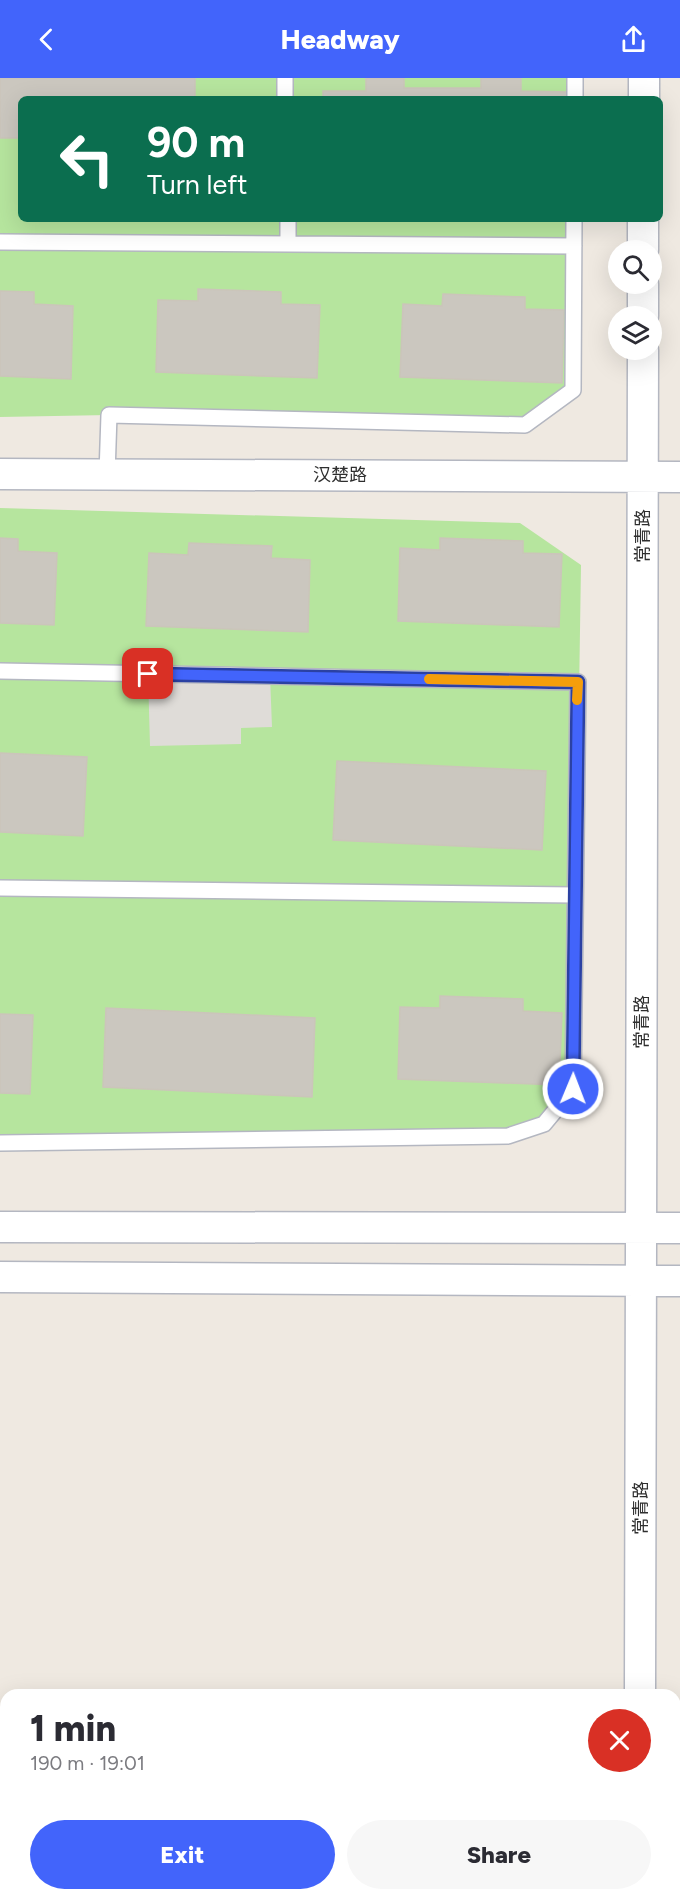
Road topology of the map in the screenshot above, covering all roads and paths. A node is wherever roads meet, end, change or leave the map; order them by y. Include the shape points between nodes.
1 (285, 78) edge
2 (575, 78) edge
3 (644, 78) edge
4 (285, 96) edge
5 (575, 96) edge
6 (644, 96) edge
7 (288, 222) edge
8 (574, 222) edge
9 (643, 222) edge
10 (643, 240) edge
11 (0, 243) edge
12 (288, 244) junction
13 (574, 246) junction
14 (643, 360) edge
15 (0, 474) edge
16 (107, 474) junction
17 (643, 476) junction
18 (680, 477) edge
19 (0, 671) edge
20 (0, 888) edge
21 (575, 895) junction
22 (0, 1143) edge
23 (0, 1227) edge
24 (641, 1228) junction
25 (680, 1228) edge
26 (0, 1277) edge
27 (641, 1280) junction
28 (680, 1281) edge
29 (640, 1689) edge

1 - 4 lane
2 - 5 lane
3 - 6 street
7 - 12 lane
8 - 13 lane
9 - 10 street
11 - 12 lane
12 - 13 lane
13 - 16 lane via 573,390 525,425 109,415
14 - 17 street, 常青路
15 - 16 street, 汉楚路
16 - 17 street, 汉楚路
17 - 18 street, 汉楚路
17 - 24 street, 常青路
19 - 21 lane via 578,682
20 - 21 lane
21 - 22 lane via 573,1089 544,1124 507,1136
23 - 24 street
24 - 25 street
24 - 27 street, 常青路
26 - 27 street
27 - 28 street
27 - 29 street, 常青路

